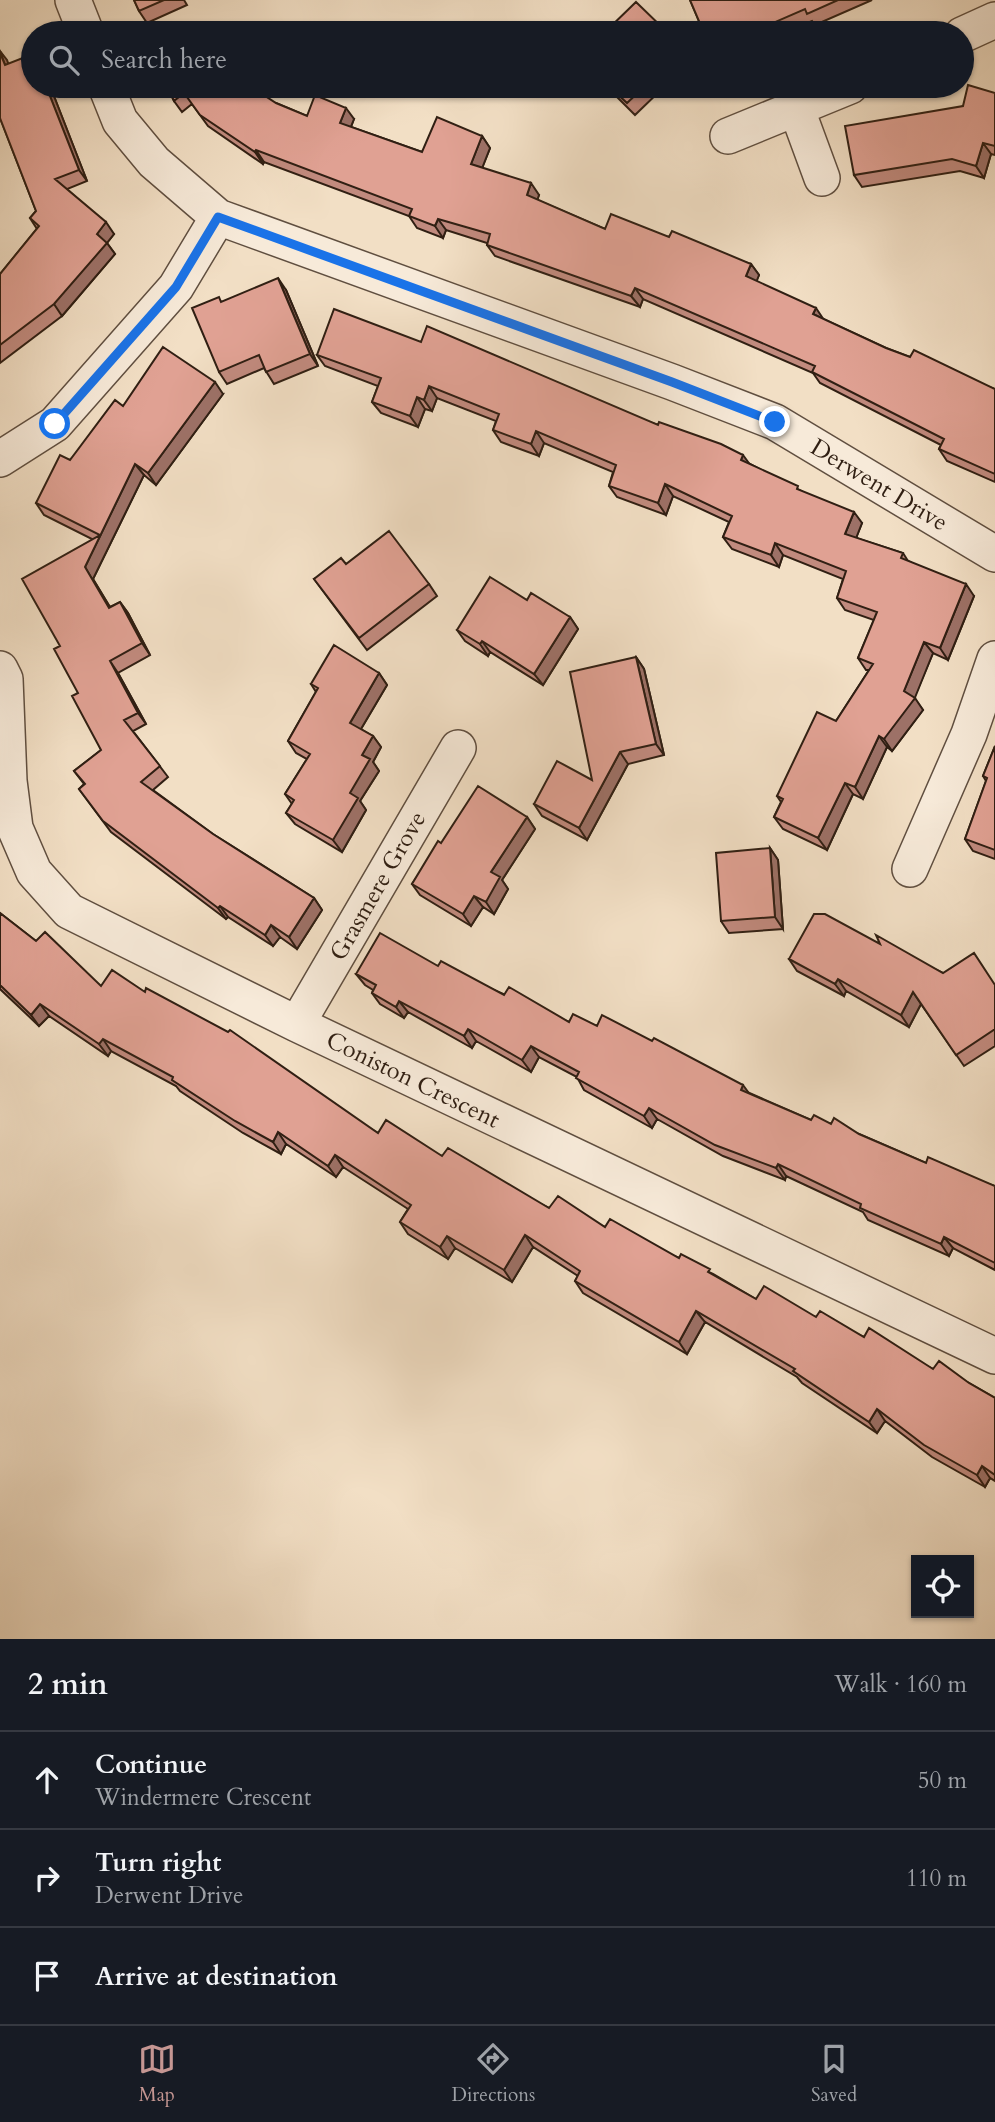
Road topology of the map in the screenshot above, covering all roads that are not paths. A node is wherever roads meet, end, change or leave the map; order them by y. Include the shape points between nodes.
1 (73, 0) edge
2 (995, 20) edge
3 (81, 21) edge
4 (974, 30) edge
5 (111, 98) edge
6 (824, 98) edge
7 (797, 110) junction
8 (728, 136) dead end
9 (822, 178) dead end
10 (218, 217) junction
11 (0, 459) edge
12 (995, 554) edge
13 (995, 659) edge
14 (0, 669) edge
15 (458, 748) dead end
16 (910, 869) dead end
17 (297, 1024) junction
18 (995, 1356) edge

1 - 3 street
2 - 4 street
5 - 10 street, Derwent Drive via 120,121 154,162
6 - 7 street
7 - 8 street
7 - 9 street
10 - 11 street via 176,287 55,424
10 - 12 street, Derwent Drive via 775,422
13 - 16 street via 969,734
14 - 17 street, Coniston Crescent via 5,679 15,828 34,872 69,911
15 - 17 street, Grasmere Grove
17 - 18 street, Coniston Crescent

